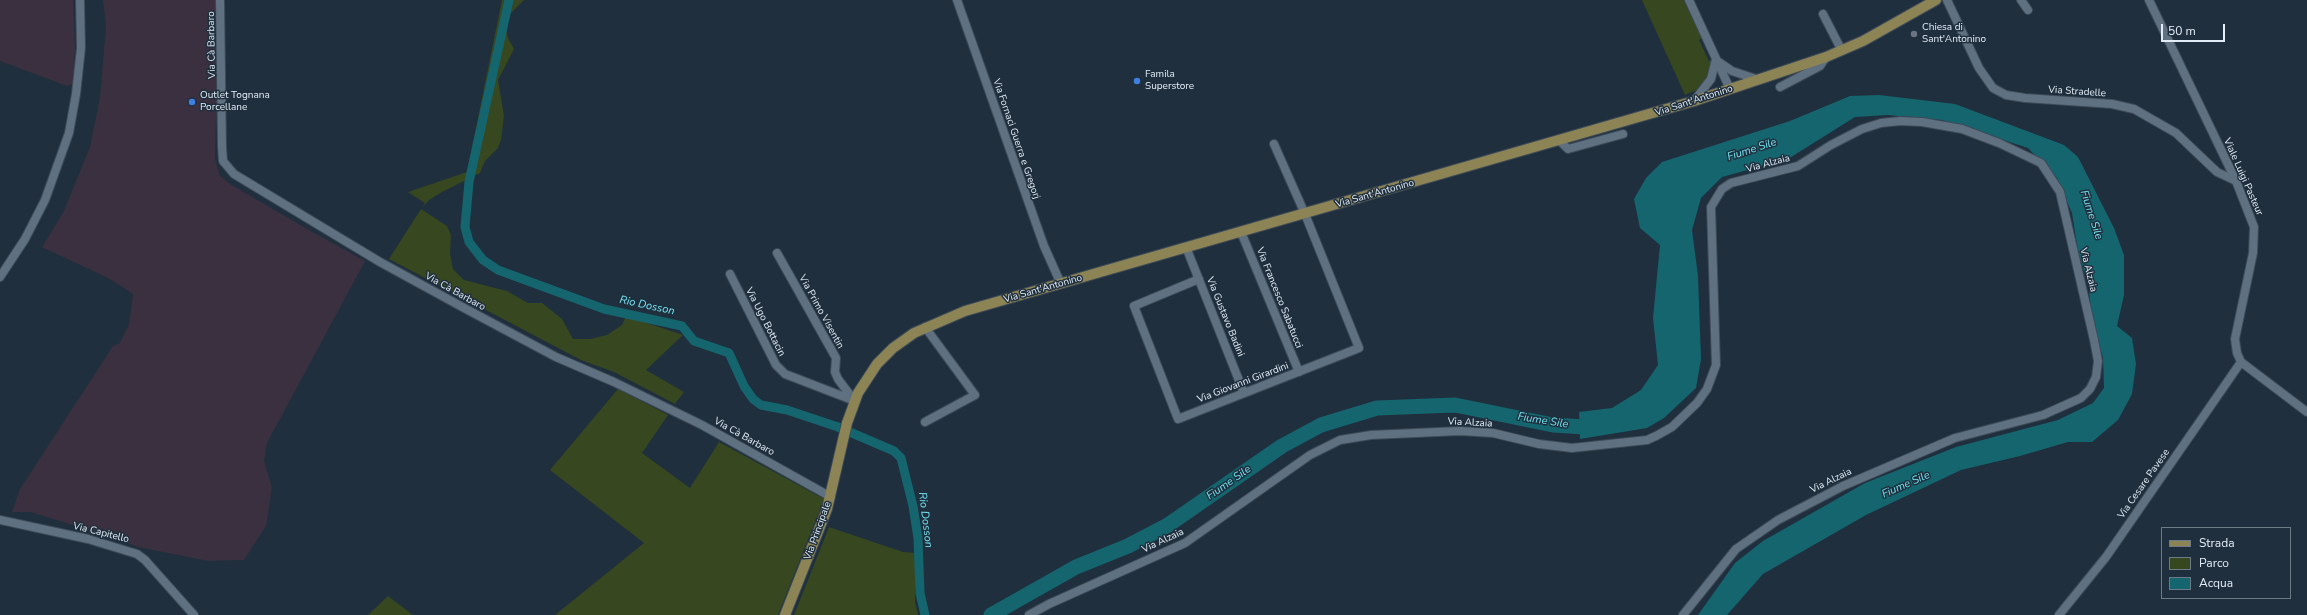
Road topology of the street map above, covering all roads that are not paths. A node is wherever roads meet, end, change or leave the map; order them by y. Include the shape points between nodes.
1 (80, 0) edge
2 (220, 0) edge
3 (957, 0) edge
4 (1689, 0) edge
5 (1947, 0) edge
6 (2021, 0) edge
7 (2149, 0) edge
8 (1929, 2) edge
9 (2028, 10) dead end
10 (1823, 14) dead end
11 (1842, 51) junction
12 (1826, 57) junction
13 (1717, 61) junction
14 (1759, 80) junction
15 (1780, 87) dead end
16 (1730, 89) junction
17 (1694, 101) junction
18 (1623, 134) dead end
19 (1560, 141) junction
20 (1274, 144) dead end
21 (2236, 181) junction
22 (1305, 214) junction
23 (1241, 232) junction
24 (1186, 247) junction
25 (777, 253) dead end
26 (730, 274) dead end
27 (0, 277) edge
28 (1199, 279) junction
29 (1061, 284) junction
30 (925, 327) junction
31 (2241, 362) junction
32 (1299, 372) junction
33 (1244, 393) junction
34 (855, 401) junction
35 (2307, 412) edge
36 (925, 422) dead end
37 (842, 444) joint
38 (831, 497) junction
39 (0, 520) edge
40 (194, 615) edge
41 (785, 615) edge
42 (1029, 615) edge
43 (1683, 615) edge
44 (2059, 615) edge

1 - 27 street via 80,48 69,133 45,200 25,239
2 - 38 street, Via Cà Barbaro via 223,162 234,174 380,262 466,310 556,357 702,425
3 - 29 street, Via Fornaci Guerra e Gregorj via 1044,246
4 - 13 street
5 - 21 street, Via Stradelle via 1979,68 1993,88 2025,98 2112,104 2134,110 2176,134 2217,172
6 - 9 street
7 - 21 street, Viale Luigi Pasteur
8 - 11 main road, Via Sant'Antonino
10 - 11 street
11 - 12 main road, Via Sant'Antonino
12 - 14 main road, Via Sant'Antonino
12 - 15 street, Via Sant'Antonino via 1820,66
13 - 14 street via 1732,71
13 - 16 street
13 - 17 street via 1711,79
14 - 16 main road, Via Sant'Antonino
16 - 17 main road, Via Sant'Antonino
17 - 19 main road, Via Sant'Antonino
18 - 19 street via 1568,149
19 - 22 main road, Via Sant'Antonino
20 - 22 street
21 - 31 street, Viale Luigi Pasteur via 2254,227 2253,253 2236,339
22 - 23 main road, Via Sant'Antonino
22 - 32 street, Via Giovanni Girardini via 1359,348
23 - 24 main road, Via Sant'Antonino
23 - 32 street, Via Francesco Sabatucci
24 - 28 street, Via Gustavo Badini
24 - 29 main road, Via Sant'Antonino
25 - 34 street, Via Primo Visentin via 836,358 835,372 838,379
26 - 34 street, Via Ugo Bottacin via 776,365 785,374
28 - 33 street, Via Gustavo Badini
28 - 33 street, Via Giovanni Girardini via 1134,306 1178,419
29 - 30 main road, Via Sant'Antonino via 965,311
30 - 34 main road, Via Sant'Antonino via 885,356 867,378
30 - 36 street via 975,395
31 - 35 street
31 - 44 street, Via Cesare Pavese via 2106,557
32 - 33 street, Via Giovanni Girardini
34 - 37 main road, Via Sant'Antonino
37 - 38 main road, Via Principale
38 - 41 main road, Via Principale
39 - 40 street, Via Capitello via 88,539 137,554
42 - 43 street, Via Alzaia via 1185,543 1310,455 1340,440 1371,435 1460,431 1493,433 1539,444 1572,448 1647,440 1672,427 1697,404 1707,389 1716,364 1711,207 1722,189 1731,183 1798,166 1862,129 1900,121 1962,129 2041,163 2060,192 2094,340 2098,361 2096,377 2090,389 2081,398 2043,415 1955,438 1843,486 1778,520 1736,549

